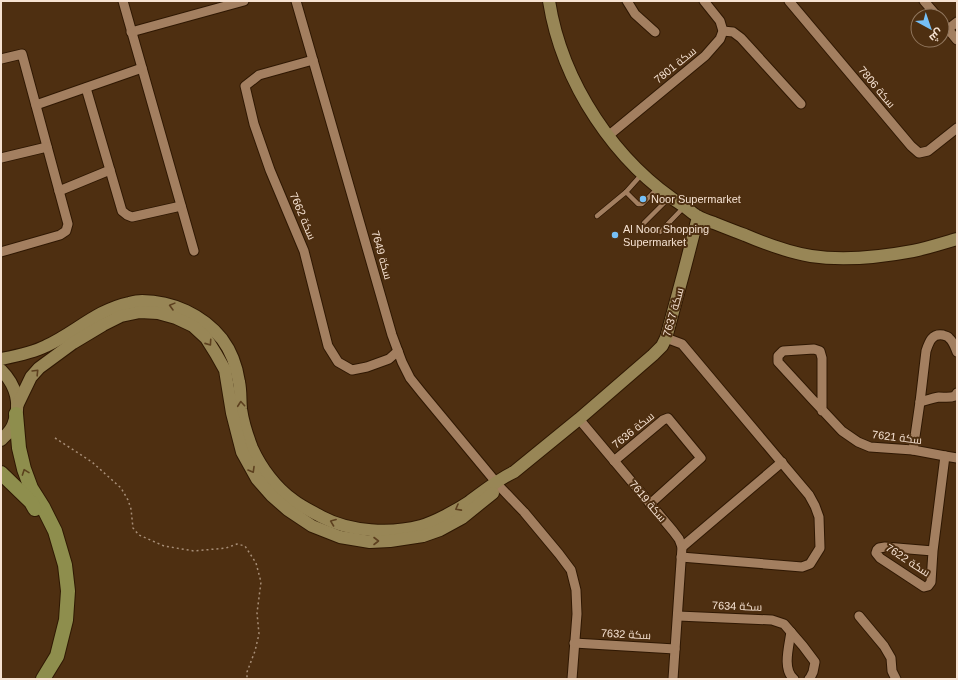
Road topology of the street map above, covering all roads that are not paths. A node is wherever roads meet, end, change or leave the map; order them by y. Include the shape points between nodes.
1 (123, 1) edge
2 (244, 1) edge
3 (296, 1) edge
4 (549, 1) edge
5 (627, 1) edge
6 (704, 1) edge
7 (789, 1) edge
8 (723, 31) junction
9 (131, 32) junction
10 (655, 32) dead end
11 (950, 32) edge
12 (957, 40) edge
13 (1, 59) edge
14 (313, 60) junction
15 (142, 68) junction
16 (86, 88) junction
17 (801, 104) dead end
18 (36, 105) junction
19 (957, 128) edge
20 (608, 136) junction
21 (47, 147) junction
22 (1, 158) edge
23 (110, 170) junction
24 (642, 174) junction
25 (658, 188) junction
26 (59, 191) junction
27 (626, 192) junction
28 (670, 197) junction
29 (181, 206) junction
30 (684, 207) junction
31 (597, 216) dead end
32 (698, 217) junction
33 (644, 223) dead end
34 (660, 232) dead end
35 (957, 239) edge
36 (194, 251) dead end
37 (1, 252) edge
38 (666, 338) junction
39 (398, 351) junction
40 (957, 352) edge
41 (1, 359) edge
42 (1, 370) edge
43 (957, 393) edge
44 (920, 402) junction
45 (17, 410) junction
46 (822, 411) junction
47 (579, 419) junction
48 (1, 440) edge
49 (913, 450) junction
50 (945, 456) junction
51 (957, 458) edge
52 (614, 461) junction
53 (782, 462) junction
54 (1, 473) edge
55 (498, 484) junction
56 (650, 504) junction
57 (682, 547) junction
58 (933, 551) junction
59 (681, 557) junction
60 (678, 616) junction
61 (859, 616) dead end
62 (791, 632) junction
63 (574, 643) junction
64 (675, 649) junction
65 (34, 679) edge
66 (43, 679) edge
67 (572, 679) edge
68 (673, 679) edge
69 (794, 679) edge
70 (809, 679) edge
71 (896, 679) edge

1 - 9 street
2 - 9 street
3 - 14 street, سكة 7649
4 - 20 street via 556,30 575,82
5 - 10 street via 635,14
6 - 8 street via 720,21
7 - 19 street, سكة 7806 via 911,146 919,152 928,151
8 - 17 street via 733,32 741,38
8 - 20 street, سكة 7801 via 720,39 705,56
9 - 15 street
11 - 12 street
13 - 18 street via 22,54
14 - 39 street, سكة 7649
14 - 39 street, سكة 7662 via 259,75 245,86 254,124 304,251 328,346 338,362 352,370 389,359
15 - 16 street
15 - 29 street
16 - 18 street
16 - 23 street
18 - 21 street
20 - 24 street
21 - 22 street
21 - 26 street
23 - 26 street
23 - 29 street via 122,211 127,215 132,217
24 - 25 street
24 - 27 lane
25 - 27 lane via 642,204 638,204
25 - 28 street
26 - 37 street via 68,224 66,231
27 - 31 lane
28 - 30 street
28 - 33 lane
29 - 36 street
30 - 32 street
30 - 34 lane
32 - 35 street via 776,248 811,256 876,257 914,251
32 - 38 street, سكة 7637
38 - 47 street, سكة 7637 via 653,355
38 - 53 street via 682,344
39 - 55 street, سكة 7649 via 410,378
40 - 44 street via 950,338 945,335 932,337 926,351
55 -> 41 street via 485,489 434,521 402,529 374,531 350,527 334,523 310,511 275,484 253,450 244,426 240,384 223,340 212,328 179,307 142,301 119,305 97,315 47,346 30,353
42 - 45 street via 9,378 15,391
43 - 44 street via 950,398 941,397
44 - 49 street
45 - 48 street via 13,426
45 -> 55 street via 31,377 73,343 121,316 140,312 158,313 193,326 206,338 225,370 242,452 257,479 288,510 312,526 340,537 370,542 423,536 462,518
66 -> 45 main road via 57,656 66,620 68,591 65,565 55,531 24,470 18,448
46 - 46 street, سكة 7621 via 778,362 778,356 783,351 820,351
46 - 49 street, سكة 7621 via 842,431 858,442 870,447
47 - 52 street, سكة 7619
47 - 55 street via 514,472 508,480
49 - 50 street, سكة 7621
50 - 51 street, سكة 7621
50 - 58 street, سكة 7622
52 - 56 street, سكة 7619
52 - 56 street, سكة 7636 via 668,418 701,458
53 - 57 street
53 - 59 street via 809,495 819,517 820,548 810,564 802,567
54 - 65 main road via 31,502 52,544 58,570 56,626 48,655
55 - 63 street, سكة 7649 via 571,570 576,590 577,614
56 - 57 street, سكة 7619 via 679,539
57 - 59 street
58 - 58 street, سكة 7622 via 930,582 924,587 876,553 879,548 885,547
59 - 60 street
60 - 62 street, سكة 7634 via 772,620 784,624
60 - 64 street
61 - 71 street via 884,646
62 - 69 street via 787,666
62 - 70 street, سكة 7634 via 815,662
63 - 64 street, سكة 7632
63 - 67 street, سكة 7649
64 - 68 street

